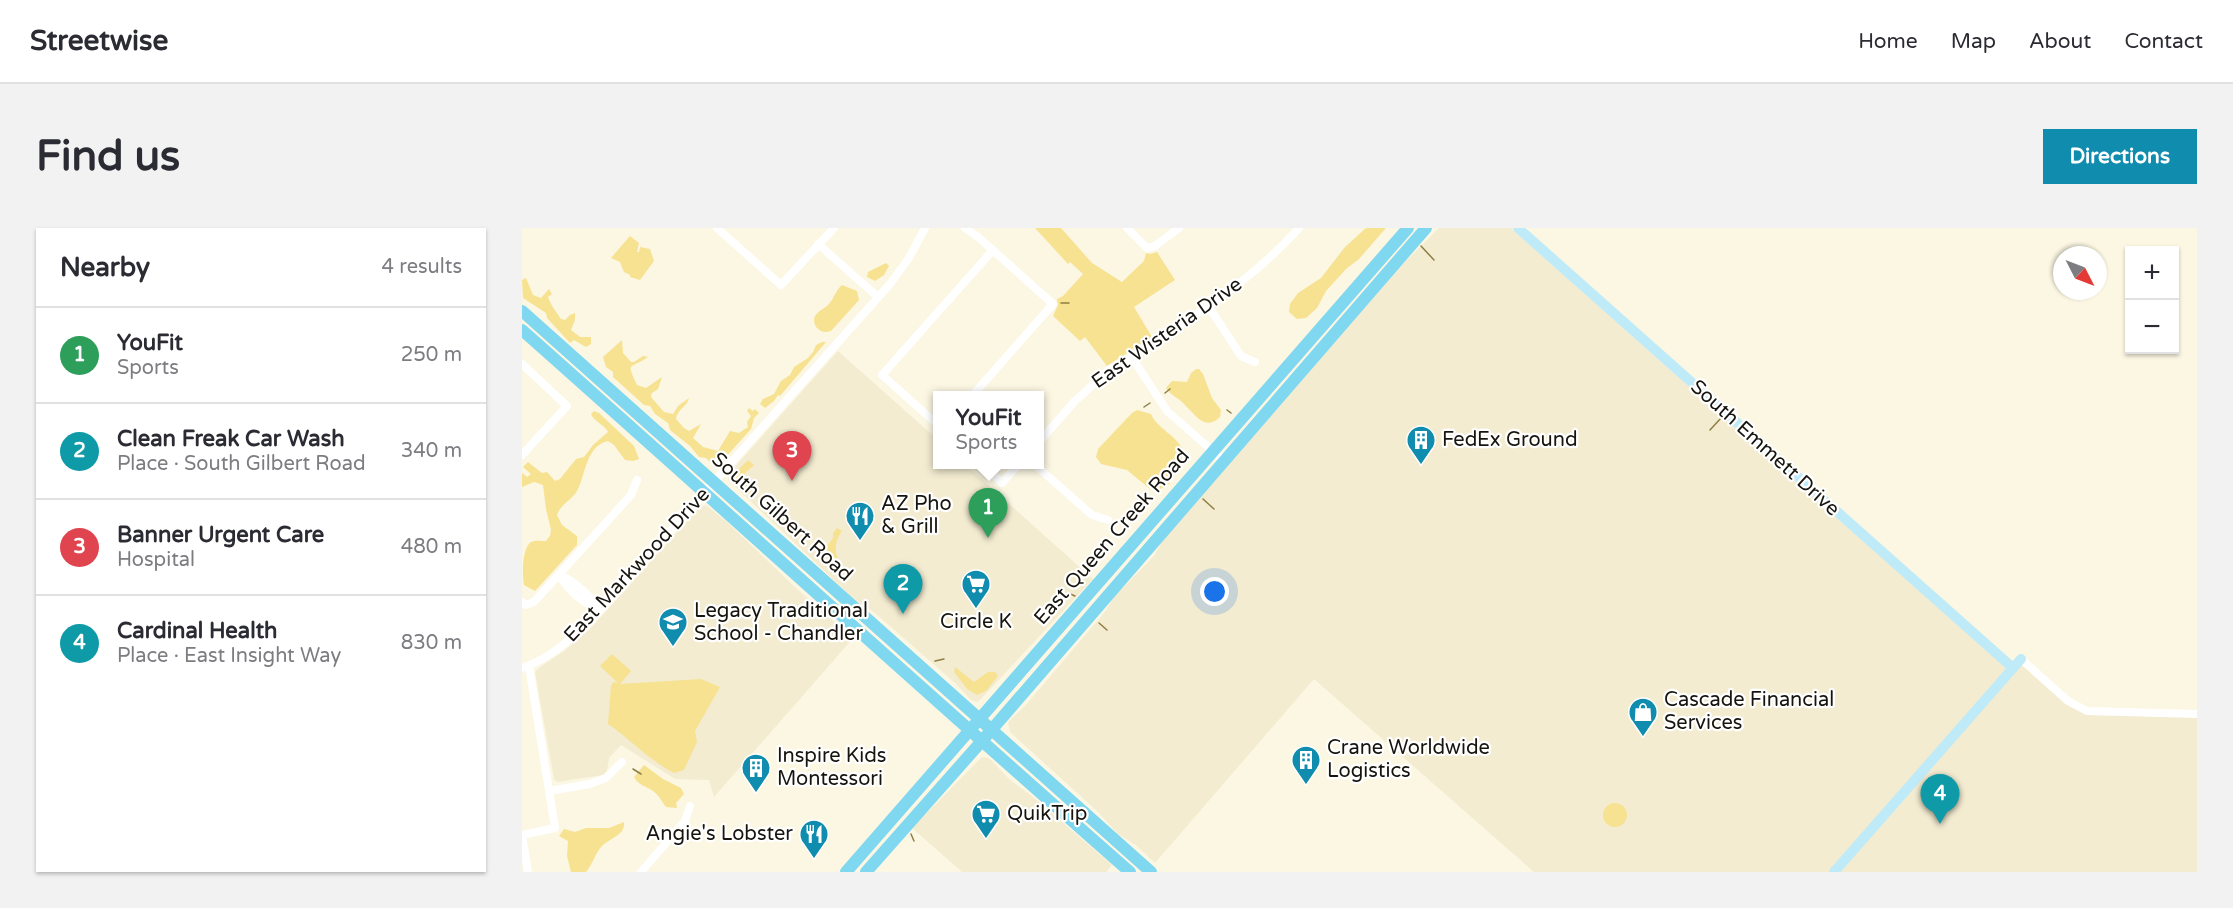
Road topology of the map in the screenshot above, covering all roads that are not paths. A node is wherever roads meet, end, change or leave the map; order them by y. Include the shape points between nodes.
1 (834, 228) edge
2 (925, 228) edge
3 (965, 228) edge
4 (1127, 228) edge
5 (1179, 228) edge
6 (1299, 228) edge
7 (1408, 228) edge
8 (1426, 228) edge
9 (1518, 228) edge
10 (721, 229) edge
11 (818, 244) junction
12 (993, 250) junction
13 (878, 297) junction
14 (1209, 307) junction
15 (522, 311) edge
16 (522, 330) edge
17 (1131, 356) junction
18 (1255, 362) dead end
19 (522, 364) edge
20 (976, 391) edge
21 (933, 420) edge
22 (1044, 436) edge
23 (1213, 451) junction
24 (522, 456) edge
25 (1224, 461) junction
26 (986, 469) edge
27 (1015, 469) edge
28 (1039, 469) edge
29 (637, 480) dead end
30 (709, 487) junction
31 (1108, 520) dead end
32 (559, 575) junction
33 (1092, 591) junction
34 (1102, 601) junction
35 (524, 603) edge
36 (600, 610) junction
37 (2017, 664) junction
38 (526, 667) edge
39 (2197, 714) edge
40 (980, 717) junction
41 (993, 729) junction
42 (968, 730) junction
43 (981, 742) junction
44 (622, 762) dead end
45 (549, 791) junction
46 (690, 806) dead end
47 (522, 835) edge
48 (1122, 846) junction
49 (1112, 856) junction
50 (528, 872) edge
51 (641, 872) edge
52 (846, 872) edge
53 (866, 872) edge
54 (1130, 872) edge
55 (1151, 872) edge
56 (1834, 872) edge

1 - 11 street
2 - 13 street, East Markwood Drive via 904,265
3 - 12 street
4 - 5 street via 1147,248
6 - 14 street, East Wisteria Drive
7 - 23 main road, East Queen Creek Road
8 - 25 main road, East Queen Creek Road
9 - 37 street, South Emmett Drive
10 - 11 street via 781,285
11 - 13 street
12 - 20 street via 1053,304
12 - 21 street via 882,375
13 - 30 street, East Markwood Drive
14 - 17 street, East Wisteria Drive
14 - 18 street via 1241,356
15 - 30 main road, South Gilbert Road
16 - 30 main road, South Gilbert Road
17 - 22 street, East Wisteria Drive via 1090,386
17 - 23 street via 1161,403
19 - 24 street via 567,406
23 - 25 street
23 - 33 main road, East Queen Creek Road
25 - 34 main road, East Queen Creek Road
26 - 27 street via 1002,483
28 - 31 street via 1092,515
29 - 32 street via 631,495
30 - 36 street, East Markwood Drive
30 - 40 main road, South Gilbert Road
30 - 42 main road, South Gilbert Road
32 - 35 street via 534,602
32 - 36 street via 593,600
33 - 34 main road
33 - 40 main road, East Queen Creek Road
34 - 41 main road, East Queen Creek Road
36 - 38 street, East Markwood Drive via 561,646
37 - 39 street via 2087,711
37 - 56 street
38 - 45 street
40 - 41 main road, South Gilbert Road
40 - 42 main road, East Queen Creek Road
41 - 43 main road, East Queen Creek Road
41 - 48 main road, South Gilbert Road
42 - 43 main road, South Gilbert Road
42 - 52 main road, East Queen Creek Road
43 - 49 main road, South Gilbert Road
43 - 53 main road, East Queen Creek Road
44 - 45 street via 606,778
45 - 47 street via 555,828
46 - 51 street via 685,821
47 - 50 street
48 - 49 main road
48 - 55 main road, South Gilbert Road
49 - 54 main road, South Gilbert Road

